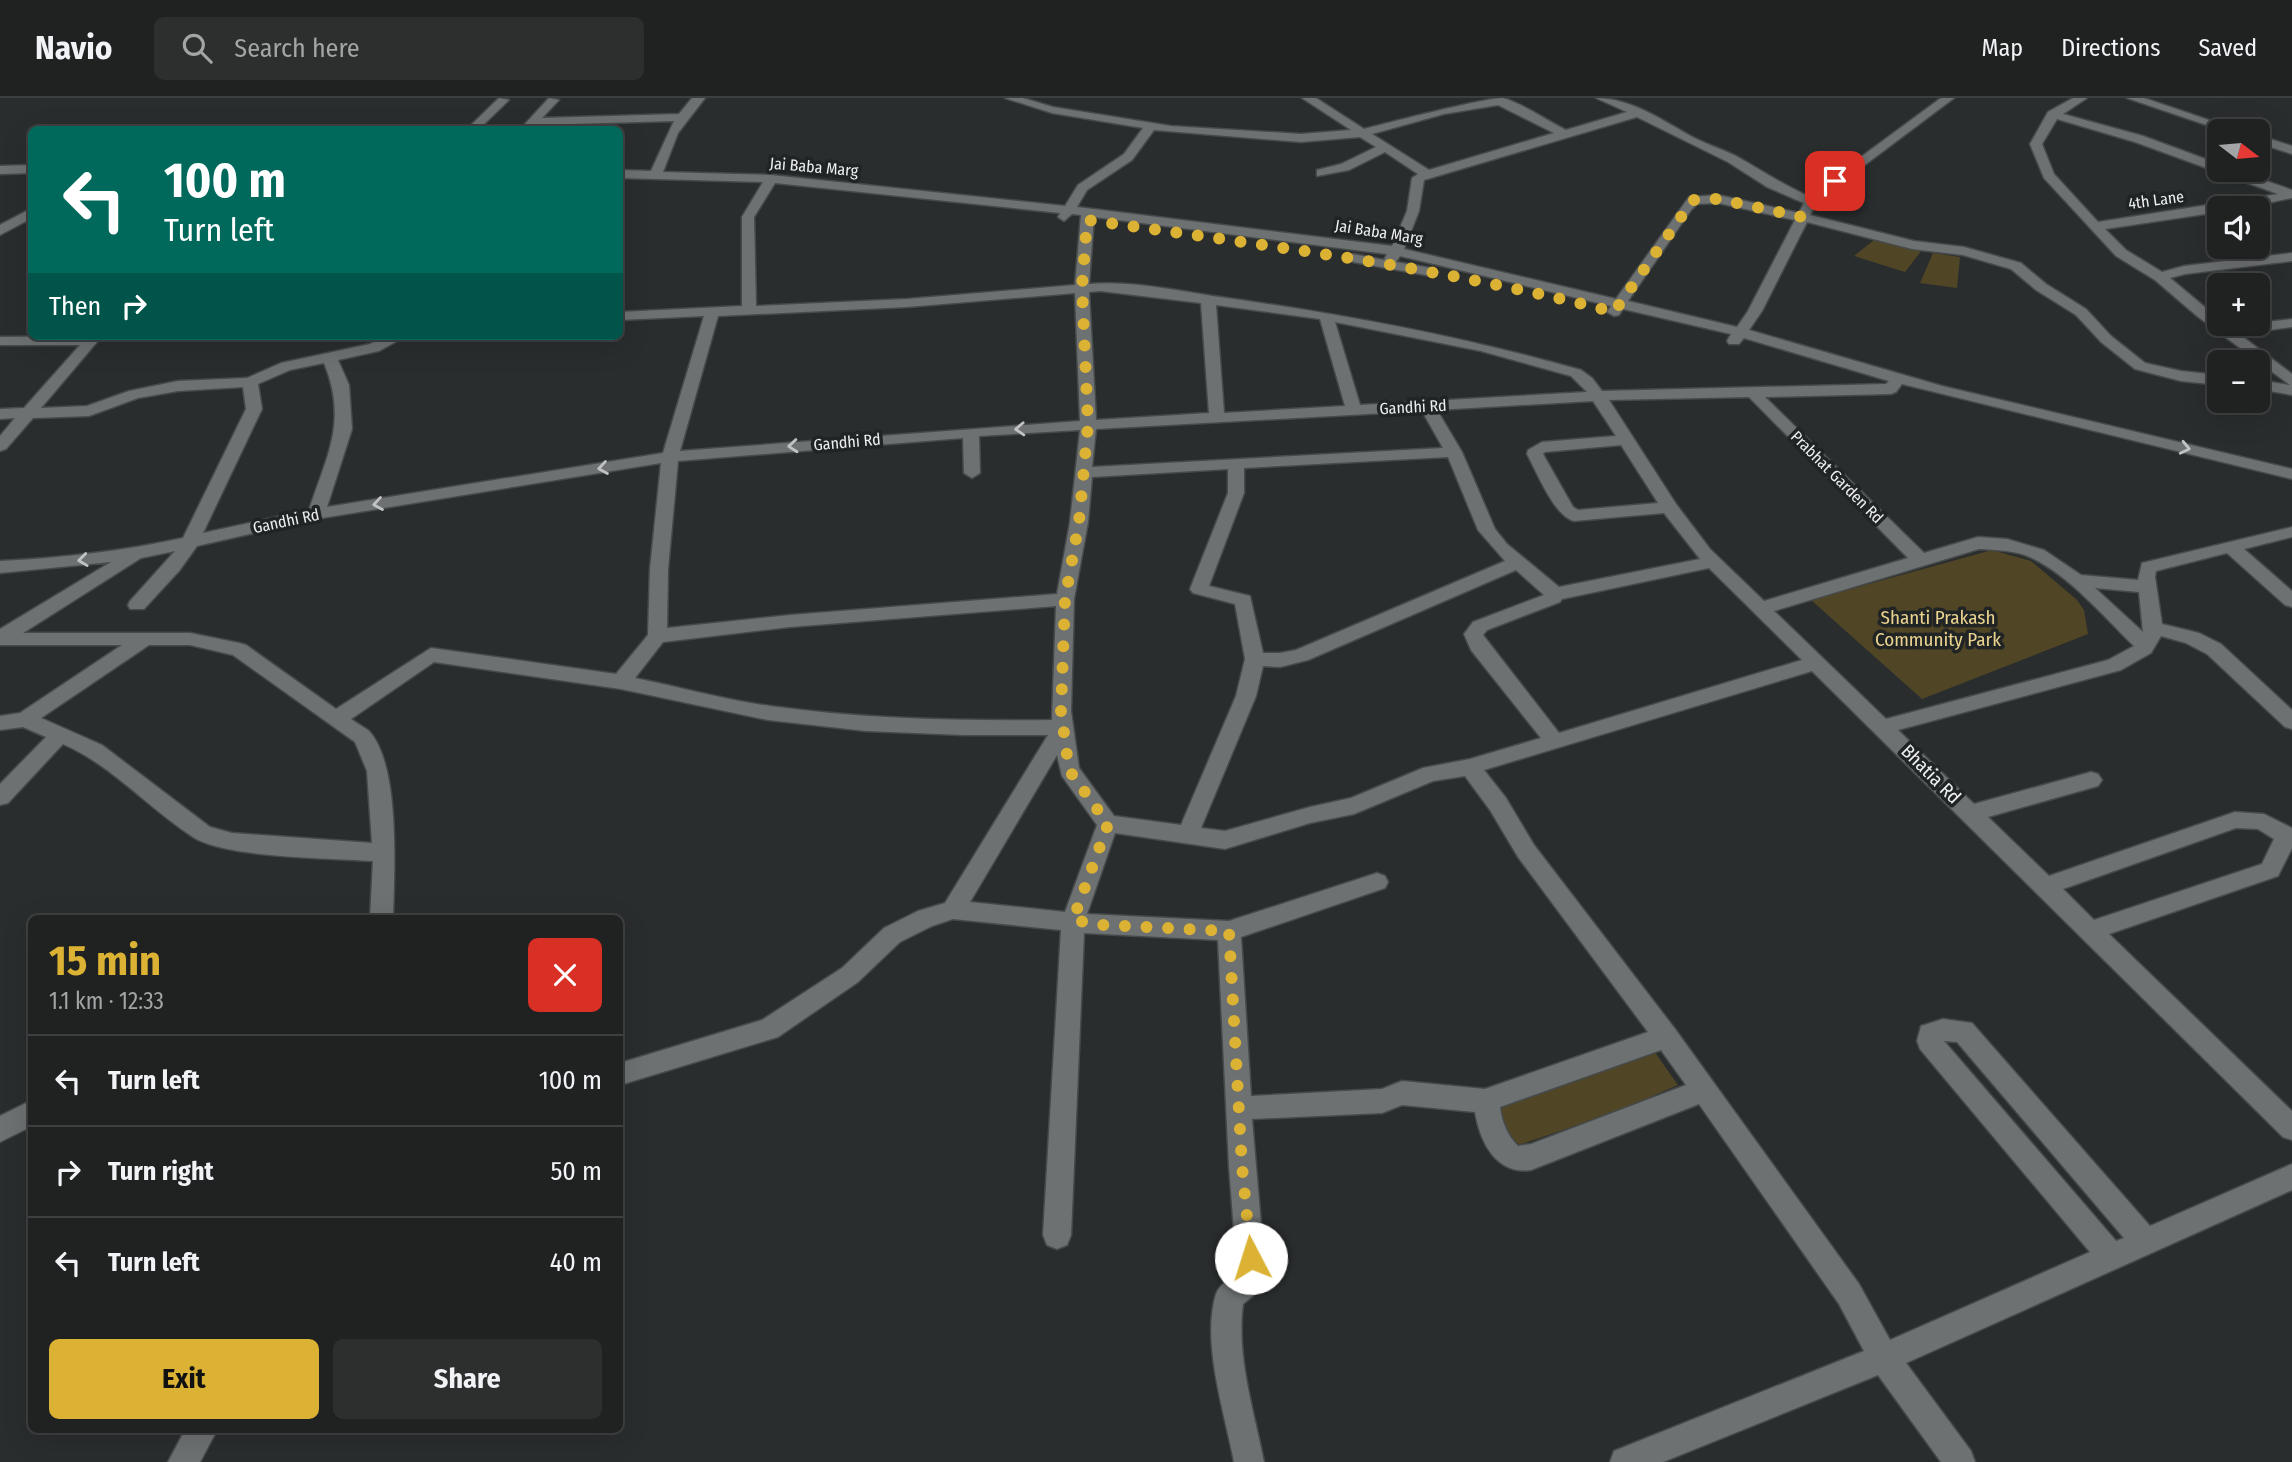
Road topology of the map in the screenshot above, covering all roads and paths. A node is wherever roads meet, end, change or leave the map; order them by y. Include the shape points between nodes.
1 (699, 98) edge
2 (1010, 98) edge
3 (1308, 98) edge
4 (1602, 98) edge
5 (1948, 98) edge
6 (2081, 98) edge
7 (2133, 98) edge
8 (2151, 98) edge
9 (503, 100) dead end
10 (553, 100) dead end
11 (1496, 100) edge
12 (1638, 113) junction
13 (2052, 114) junction
14 (682, 117) junction
15 (2207, 120) edge
16 (2207, 121) edge
17 (475, 126) edge
18 (529, 126) edge
19 (1152, 126) junction
20 (1362, 133) junction
21 (1566, 134) junction
22 (2270, 137) edge
23 (2270, 143) edge
24 (2292, 144) edge
25 (1384, 148) junction
26 (2292, 150) edge
27 (2207, 164) edge
28 (28, 169) edge
29 (0, 170) edge
30 (1321, 173) dead end
31 (623, 174) edge
32 (656, 174) junction
33 (1428, 175) junction
34 (2256, 182) edge
35 (769, 183) junction
36 (2291, 195) edge
37 (1811, 202) junction
38 (28, 214) edge
39 (1066, 214) junction
40 (1088, 216) junction
41 (1803, 217) junction
42 (2097, 226) junction
43 (0, 231) edge
44 (1396, 251) junction
45 (2292, 257) edge
46 (1388, 265) junction
47 (2160, 277) junction
48 (1082, 287) junction
49 (1208, 299) junction
50 (1617, 308) junction
51 (749, 311) junction
52 (712, 313) junction
53 (2207, 315) edge
54 (623, 316) edge
55 (1326, 316) junction
56 (2292, 323) edge
57 (2270, 326) edge
58 (2234, 336) edge
59 (1737, 337) junction
60 (29, 340) edge
61 (84, 340) edge
62 (84, 340) edge
63 (391, 340) edge
64 (0, 341) edge
65 (330, 358) junction
66 (2207, 379) edge
67 (2292, 381) edge
68 (250, 382) junction
69 (1894, 384) junction
70 (2270, 386) edge
71 (2292, 390) edge
72 (1754, 394) junction
73 (1598, 396) junction
74 (1427, 406) junction
75 (1354, 410) junction
76 (29, 413) junction
77 (6, 414) edge
78 (1217, 419) junction
79 (1088, 425) junction
80 (0, 427) edge
81 (971, 432) junction
82 (1626, 440) junction
83 (0, 446) edge
84 (1454, 452) junction
85 (670, 457) junction
86 (1236, 464) junction
87 (1084, 472) junction
88 (972, 473) dead end
89 (2292, 474) edge
90 (2292, 488) edge
91 (1668, 507) junction
92 (316, 514) junction
93 (2292, 532) edge
94 (189, 544) junction
95 (2230, 547) junction
96 (139, 553) junction
97 (1921, 561) junction
98 (1518, 562) junction
99 (1713, 562) junction
100 (0, 566) edge
101 (2076, 580) junction
102 (2146, 587) junction
103 (1555, 594) junction
104 (1065, 599) junction
105 (2292, 601) edge
106 (137, 605) dead end
107 (1760, 609) junction
108 (2154, 628) junction
109 (657, 636) junction
110 (0, 638) edge
111 (146, 639) junction
112 (2146, 646) junction
113 (1255, 659) junction
114 (1815, 663) junction
115 (621, 682) junction
116 (25, 719) junction
117 (336, 719) junction
118 (2292, 722) edge
119 (0, 723) edge
120 (1063, 727) junction
121 (1884, 727) junction
122 (60, 735) junction
123 (1555, 742) junction
124 (1470, 766) junction
125 (2091, 780) dead end
126 (0, 797) edge
127 (1970, 813) junction
128 (1108, 824) junction
129 (1187, 836) junction
130 (2290, 838) edge
131 (384, 853) junction
132 (1377, 882) dead end
133 (2045, 886) junction
134 (953, 910) junction
135 (381, 915) edge
136 (1073, 920) junction
137 (1229, 931) junction
138 (2090, 931) junction
139 (1666, 1037) junction
140 (623, 1072) edge
141 (1704, 1090) junction
142 (1488, 1101) junction
143 (1239, 1108) junction
144 (28, 1114) edge
145 (2292, 1128) edge
146 (0, 1130) edge
147 (2077, 1162) junction
148 (2044, 1177) junction
149 (2292, 1177) edge
150 (1057, 1235) dead end
151 (2146, 1242) junction
152 (2112, 1257) junction
153 (1884, 1357) junction
154 (200, 1433) edge
155 (183, 1462) edge
156 (1249, 1462) edge
157 (1625, 1462) edge
158 (1960, 1462) edge

1 - 14 street
2 - 19 street via 1052,110
3 - 20 street
4 - 12 street
5 - 37 street
6 - 13 street
7 - 16 street
8 - 15 street
9 - 17 street
10 - 18 street
11 - 20 street
11 - 21 street
12 - 21 street
12 - 37 street
13 - 27 street
13 - 42 street via 2036,144 2048,175
14 - 18 street
14 - 32 street
19 - 20 street via 1301,138
19 - 39 street via 1128,157 1082,188
20 - 25 street
21 - 33 street
22 - 24 street
23 - 26 street
25 - 30 street
25 - 33 street
28 - 29 street
31 - 32 street, Jai Baba Marg
32 - 35 street, Jai Baba Marg
33 - 44 street via 1418,178 1417,204
34 - 36 street
35 - 39 street, Jai Baba Marg
35 - 51 street via 748,217
36 - 42 street, 4th Lane
37 - 41 street
38 - 43 street
39 - 40 street, Jai Baba Marg
40 - 44 street, Jai Baba Marg
40 - 46 street, Jai Baba Marg
40 - 48 street
41 - 50 street via 1718,199 1693,200
41 - 59 street
41 - 66 street via 2016,266 2081,312 2140,366
42 - 47 street via 2122,253
44 - 46 street
44 - 50 street, Jai Baba Marg
45 - 47 street
46 - 50 street, Jai Baba Marg
47 - 53 street
48 - 49 street, Bhatia Rd
48 - 51 street, Bhatia Rd
48 - 79 street
49 - 55 street, Bhatia Rd
49 - 78 street
50 - 59 street, Jai Baba Marg
51 - 52 street, Bhatia Rd
52 - 54 street, Bhatia Rd
52 - 85 street
55 - 73 street, Bhatia Rd via 1547,363 1576,373
55 - 75 street
56 - 57 street
58 - 67 street
59 - 69 street, Jai Baba Marg
60 - 64 street
61 - 76 street
62 - 77 street
63 - 65 street
65 - 68 street via 286,366
65 - 92 street via 341,385 344,429
68 - 76 street via 178,386 134,394 89,411
68 - 94 street via 254,409
69 - 72 street, Gandhi Rd
69 -> 89 street
69 - 90 street
70 - 71 street
72 - 73 street, Gandhi Rd
72 - 97 street, Prabhat Garden Rd
73 - 74 street, Gandhi Rd
73 - 82 street, Bhatia Rd
74 - 75 street, Gandhi Rd
74 - 84 street
75 - 78 street, Gandhi Rd
76 - 77 street
76 - 83 street
77 - 80 street
78 - 79 street, Gandhi Rd
79 -> 81 street, Gandhi Rd
79 - 87 street
81 -> 85 street, Gandhi Rd
81 - 88 street
82 - 91 street, Bhatia Rd
82 - 91 street via 1542,447 1535,454 1566,510 1574,516
84 - 86 street
84 - 98 street via 1487,530
85 -> 92 street, Gandhi Rd
85 - 109 street
86 - 87 street
86 - 113 street via 1236,493 1199,589 1243,600
87 - 104 street
91 - 99 street, Bhatia Rd
92 - 94 street, Gandhi Rd
93 - 95 street
94 - 96 street, Gandhi Rd
94 - 106 street
95 - 102 street via 2148,568
95 - 105 street
96 -> 100 street, Gandhi Rd
96 - 110 street
97 - 101 street via 1978,543 2007,545 2038,554
97 - 107 street
98 - 103 street
98 - 113 street via 1301,655
99 - 103 street
99 - 107 street, Bhatia Rd
101 - 102 street
101 - 112 street
102 - 108 street
103 - 123 street via 1480,626 1474,634
104 - 109 street
104 - 120 street
107 - 114 street, Bhatia Rd
108 - 112 street
108 - 118 street via 2214,649
109 - 115 street
110 - 111 street
111 - 116 street
111 - 117 street via 190,639 239,650
112 - 121 street via 2114,664
113 - 129 street via 1246,696
114 - 121 street, Bhatia Rd
114 - 123 street
115 - 117 street via 431,655
115 - 120 street via 768,713 866,724
116 - 119 street
116 - 122 street
117 - 131 street via 362,737 372,755
120 - 128 street via 1069,770
120 - 134 street
121 - 127 street, Bhatia Rd
122 - 126 street
122 - 131 street via 95,750 203,833 232,842
123 - 124 street
124 - 129 street via 1430,774 1354,806 1225,840
124 - 139 street via 1526,851
125 - 127 street
127 - 133 street, Bhatia Rd
128 - 129 street
128 - 136 street
130 - 133 street via 2271,824 2235,820
130 - 138 street via 2270,870
131 - 135 street
132 - 137 street
133 - 138 street, Bhatia Rd
134 - 136 street
134 - 140 street via 892,935 850,975 769,1029
136 - 137 street
136 - 150 street
137 - 143 street
138 - 145 street, Bhatia Rd
139 - 141 street
139 - 142 street
141 - 142 street via 1522,1159 1505,1153 1486,1116
141 - 153 street via 1849,1294
142 - 143 street via 1402,1093 1382,1101
143 - 156 street via 1251,1271 1245,1284 1230,1296 1227,1324
144 - 146 street
147 - 148 street
147 - 148 street via 1963,1031 1930,1034 1929,1041
147 - 151 street
148 - 152 street
149 - 151 street
151 - 152 street
152 - 153 street
153 - 157 street
153 - 158 street
154 - 155 street

